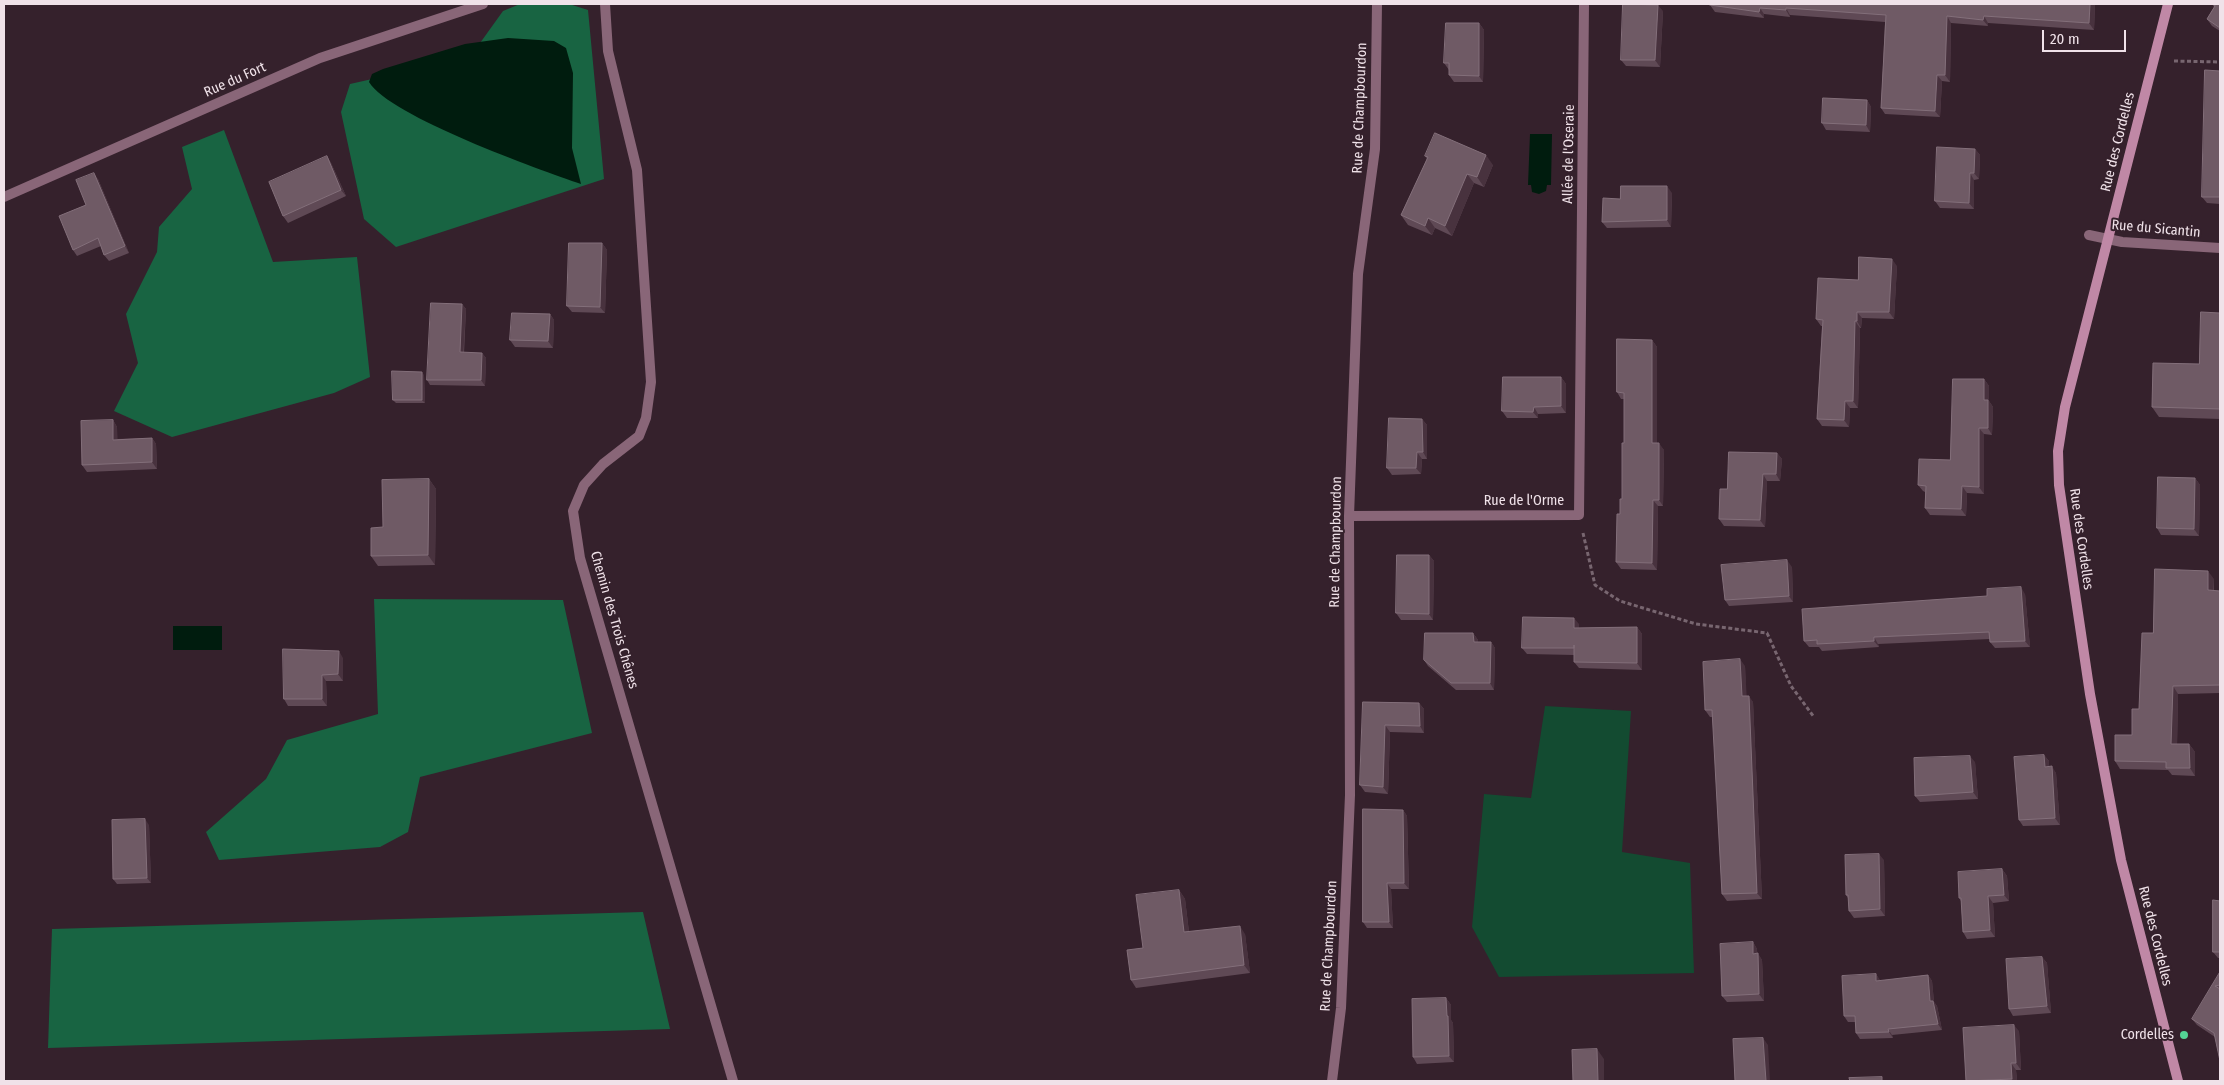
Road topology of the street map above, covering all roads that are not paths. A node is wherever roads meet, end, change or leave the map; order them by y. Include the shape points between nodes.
1 (483, 4) edge
2 (605, 4) edge
3 (1377, 4) edge
4 (1584, 4) edge
5 (2168, 4) edge
6 (4, 197) edge
7 (2089, 235) dead end
8 (2108, 240) junction
9 (2220, 248) edge
10 (1582, 304) joint
11 (1349, 516) junction
12 (733, 1081) edge
13 (1332, 1081) edge
14 (2178, 1081) edge

1 - 6 street, Rue du Fort via 320,58
2 - 12 street, Chemin des Trois Chênes via 608,51 637,170 650,382 646,418 639,436 603,464 584,485 573,511 580,558
3 - 11 street, Rue de Champbourdon via 1375,149 1358,274
4 - 10 street, Allée de l'Oseraie
5 - 8 street, Rue des Cordelles
7 - 8 street, Rue du Sicantin
8 - 9 street, Rue du Sicantin
8 - 14 street, Rue des Cordelles via 2065,407 2058,451 2058,485 2090,694 2121,860
10 - 11 street, Rue de l'Orme via 1579,515
11 - 13 street, Rue de Champbourdon via 1350,795 1341,1008

